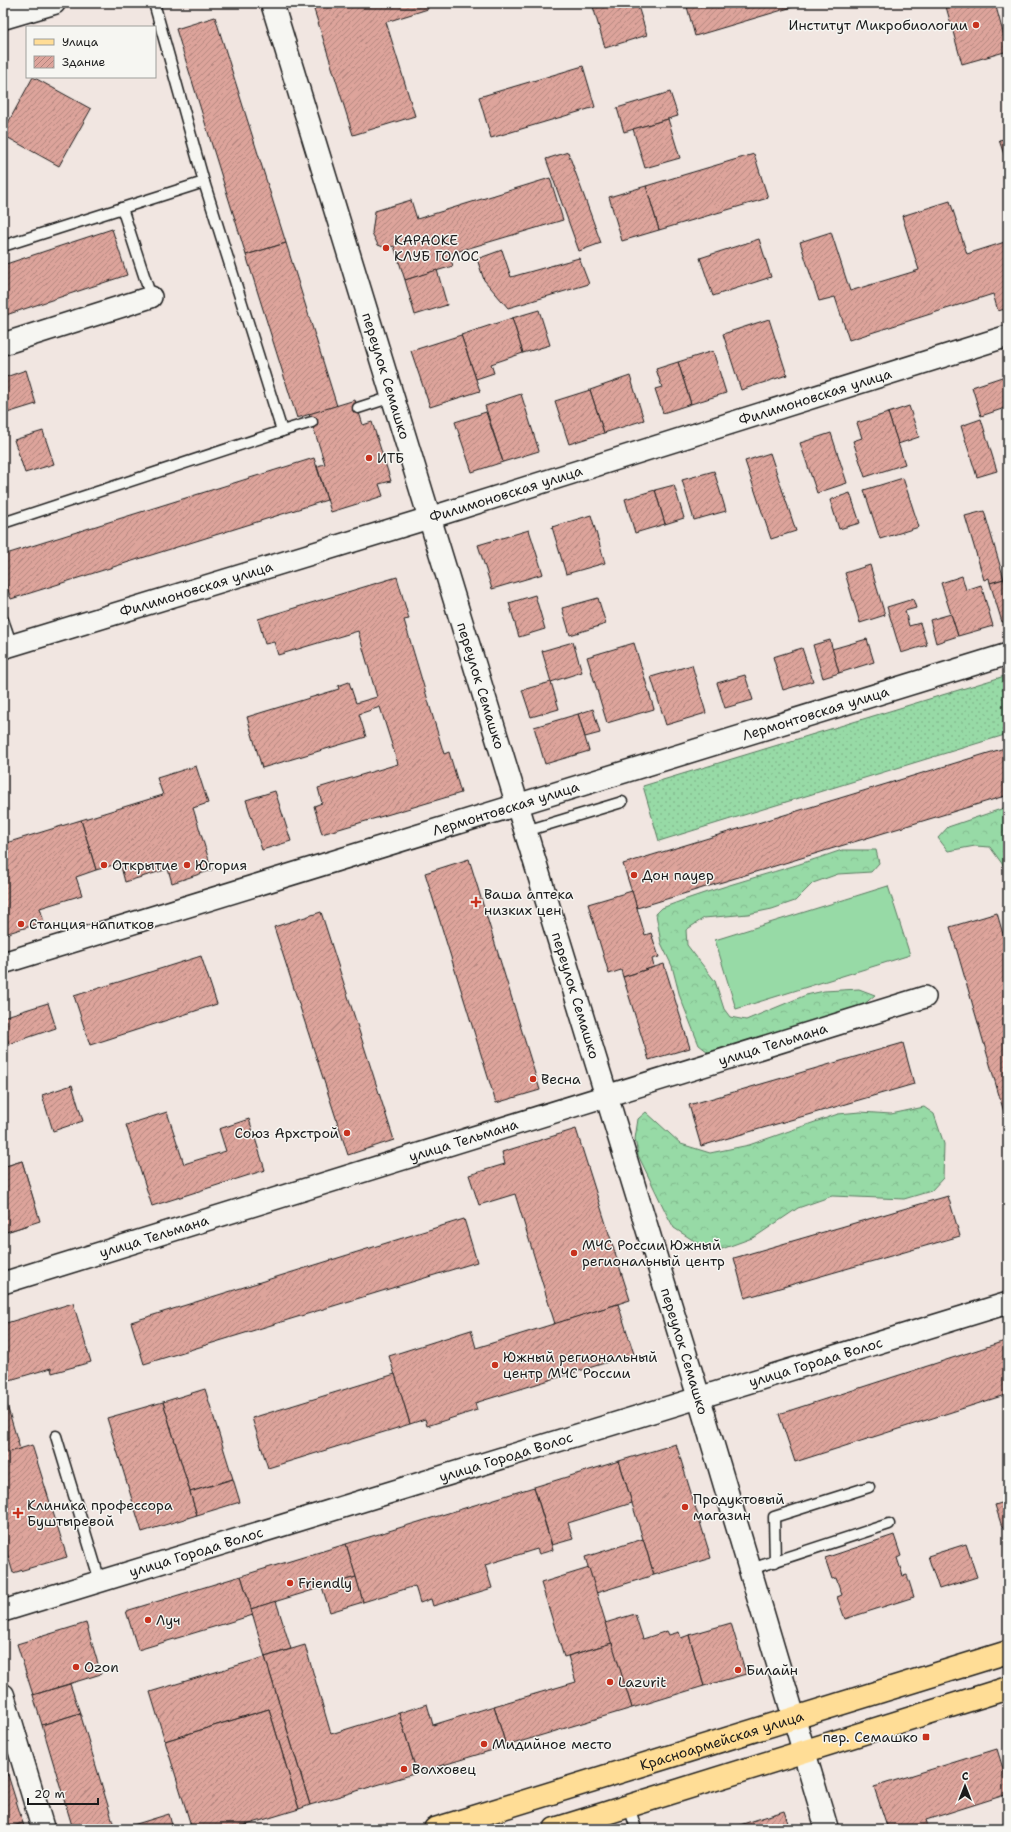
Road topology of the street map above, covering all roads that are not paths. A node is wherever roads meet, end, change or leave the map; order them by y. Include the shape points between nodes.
1 (54, 3) edge
2 (154, 3) edge
3 (272, 3) edge
4 (3, 18) edge
5 (204, 182) junction
6 (122, 208) junction
7 (3, 246) edge
8 (151, 297) joint
9 (1008, 336) edge
10 (3, 344) edge
11 (392, 397) junction
12 (358, 408) dead end
13 (312, 422) dead end
14 (282, 431) junction
15 (429, 518) junction
16 (3, 523) edge
17 (3, 620) edge
18 (7, 647) edge
19 (1008, 654) edge
20 (622, 802) dead end
21 (518, 804) junction
22 (526, 831) junction
23 (3, 963) edge
24 (925, 997) dead end
25 (607, 1097) junction
26 (3, 1283) edge
27 (1008, 1303) edge
28 (699, 1398) junction
29 (56, 1436) dead end
30 (869, 1487) dead end
31 (889, 1524) dead end
32 (775, 1562) junction
33 (751, 1569) junction
34 (100, 1582) junction
35 (3, 1611) edge
36 (1008, 1652) edge
37 (1008, 1688) edge
38 (3, 1695) edge
39 (793, 1719) junction
40 (803, 1752) junction
41 (629, 1806) junction
42 (43, 1829) edge
43 (436, 1829) edge
44 (555, 1829) edge
45 (636, 1829) edge
46 (827, 1829) edge

1 - 4 street
2 - 5 lane
3 - 11 street, переулок Семашко
5 - 6 lane
5 - 14 lane
6 - 7 lane
6 - 8 lane
8 - 10 street
9 - 15 street, Филимоновская улица
11 - 12 lane
11 - 15 street, переулок Семашко
13 - 14 lane
14 - 16 lane
15 - 18 street, Филимоновская улица
15 - 21 street, переулок Семашко
17 - 18 lane
19 - 21 street, Лермонтовская улица
20 - 22 lane
21 - 22 street, переулок Семашко
21 - 23 street, Лермонтовская улица
22 - 25 street, переулок Семашко
24 - 25 street, улица Тельмана
25 - 26 street, улица Тельмана
25 - 28 street, переулок Семашко
27 - 28 street, улица Города Волос
28 - 33 street, переулок Семашко
28 - 34 street, улица Города Волос
29 - 34 lane
30 - 32 lane via 774,1517
31 - 32 lane
32 - 33 lane
33 - 39 street, переулок Семашко
34 - 35 street, улица Города Волос
36 - 39 main road, Красноармейская улица
37 - 40 main road
38 - 42 street
39 - 40 street, переулок Семашко
39 - 43 main road, Красноармейская улица
40 - 41 main road
40 - 46 street, переулок Семашко
41 - 44 main road
41 - 45 lane

